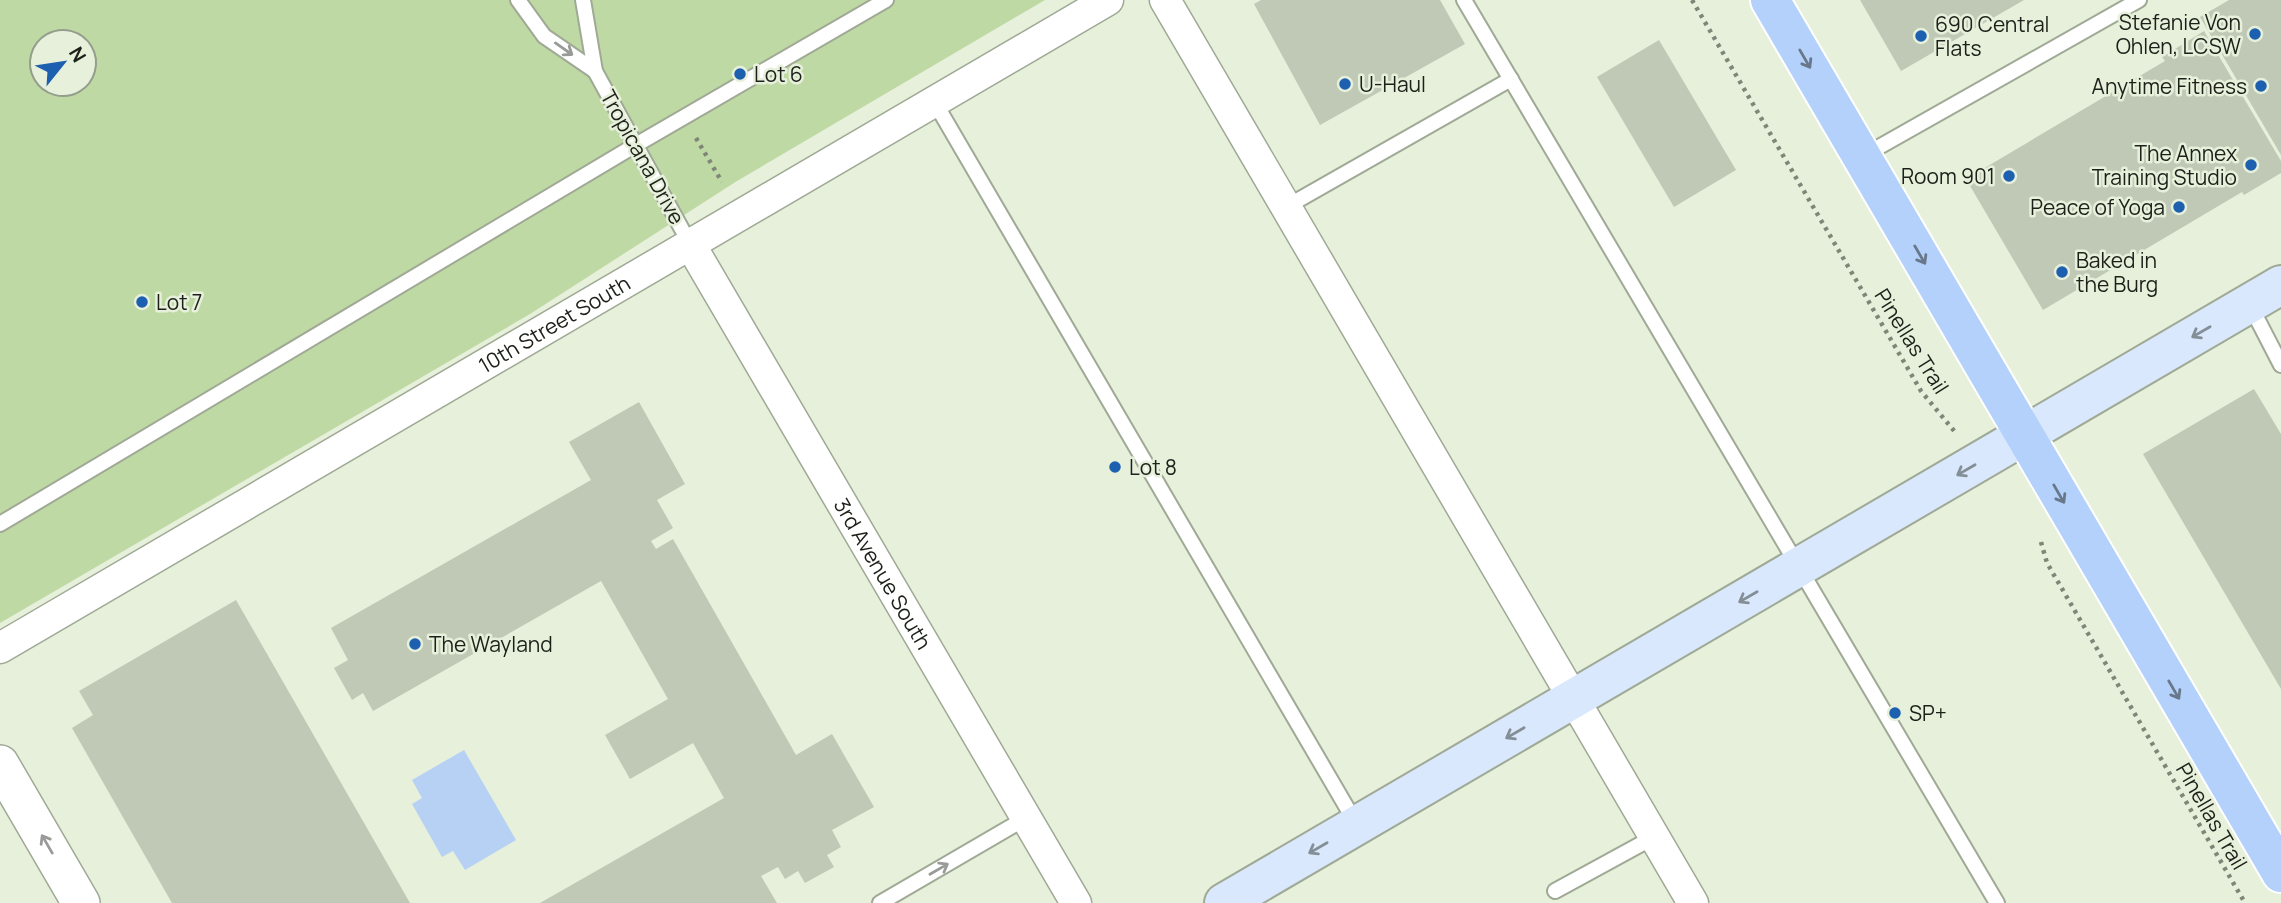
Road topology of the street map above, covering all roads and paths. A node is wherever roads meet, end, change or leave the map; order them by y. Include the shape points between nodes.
1 (518, 0) edge
2 (583, 0) edge
3 (886, 0) edge
4 (1108, 0) edge
5 (1165, 0) edge
6 (1464, 0) edge
7 (1692, 0) edge
8 (1770, 0) edge
9 (2139, 0) edge
10 (595, 71) junction
11 (1511, 79) junction
12 (934, 101) junction
13 (684, 117) junction
14 (634, 146) junction
15 (1862, 156) junction
16 (722, 183) dead end
17 (1286, 207) junction
18 (690, 244) junction
19 (2265, 295) edge
20 (2281, 365) edge
21 (2025, 435) junction
22 (1979, 462) junction
23 (0, 524) edge
24 (2039, 537) dead end
25 (1799, 567) junction
26 (0, 648) edge
27 (1574, 699) junction
28 (0, 764) edge
29 (1026, 818) junction
30 (1357, 825) junction
31 (1654, 837) junction
32 (2281, 873) edge
33 (1555, 891) dead end
34 (81, 903) edge
35 (880, 903) edge
36 (1076, 903) edge
37 (1224, 903) edge
38 (1693, 903) edge
39 (1997, 903) edge
40 (2245, 903) edge

1 -> 10 lane, Tropicana Drive via 544,36
2 - 10 lane, Tropicana Drive
3 - 13 lane
4 - 12 street, 10th Street South
5 - 17 street
6 - 11 lane
7 - 22 path, Pinellas Trail via 1921,391
8 -> 15 main road
9 - 15 lane
10 - 14 lane, Tropicana Drive
11 - 17 lane
11 - 25 lane
12 - 18 street, 10th Street South
12 - 30 lane
13 - 14 lane
13 - 16 path
14 - 18 lane, Tropicana Drive
14 - 23 lane
15 -> 21 main road
17 - 27 street
18 - 26 street, 10th Street South
18 - 29 street, 3rd Avenue South
19 - 20 lane
19 -> 21 main road
21 - 22 main road
21 -> 32 main road
22 -> 25 main road
24 - 40 path, Pinellas Trail via 2047,563
25 -> 27 main road
25 - 39 lane
27 -> 30 main road
27 - 31 street
34 -> 28 street
35 -> 29 lane
29 - 36 street, 3rd Avenue South
30 -> 37 main road
31 - 33 lane
31 - 38 street

